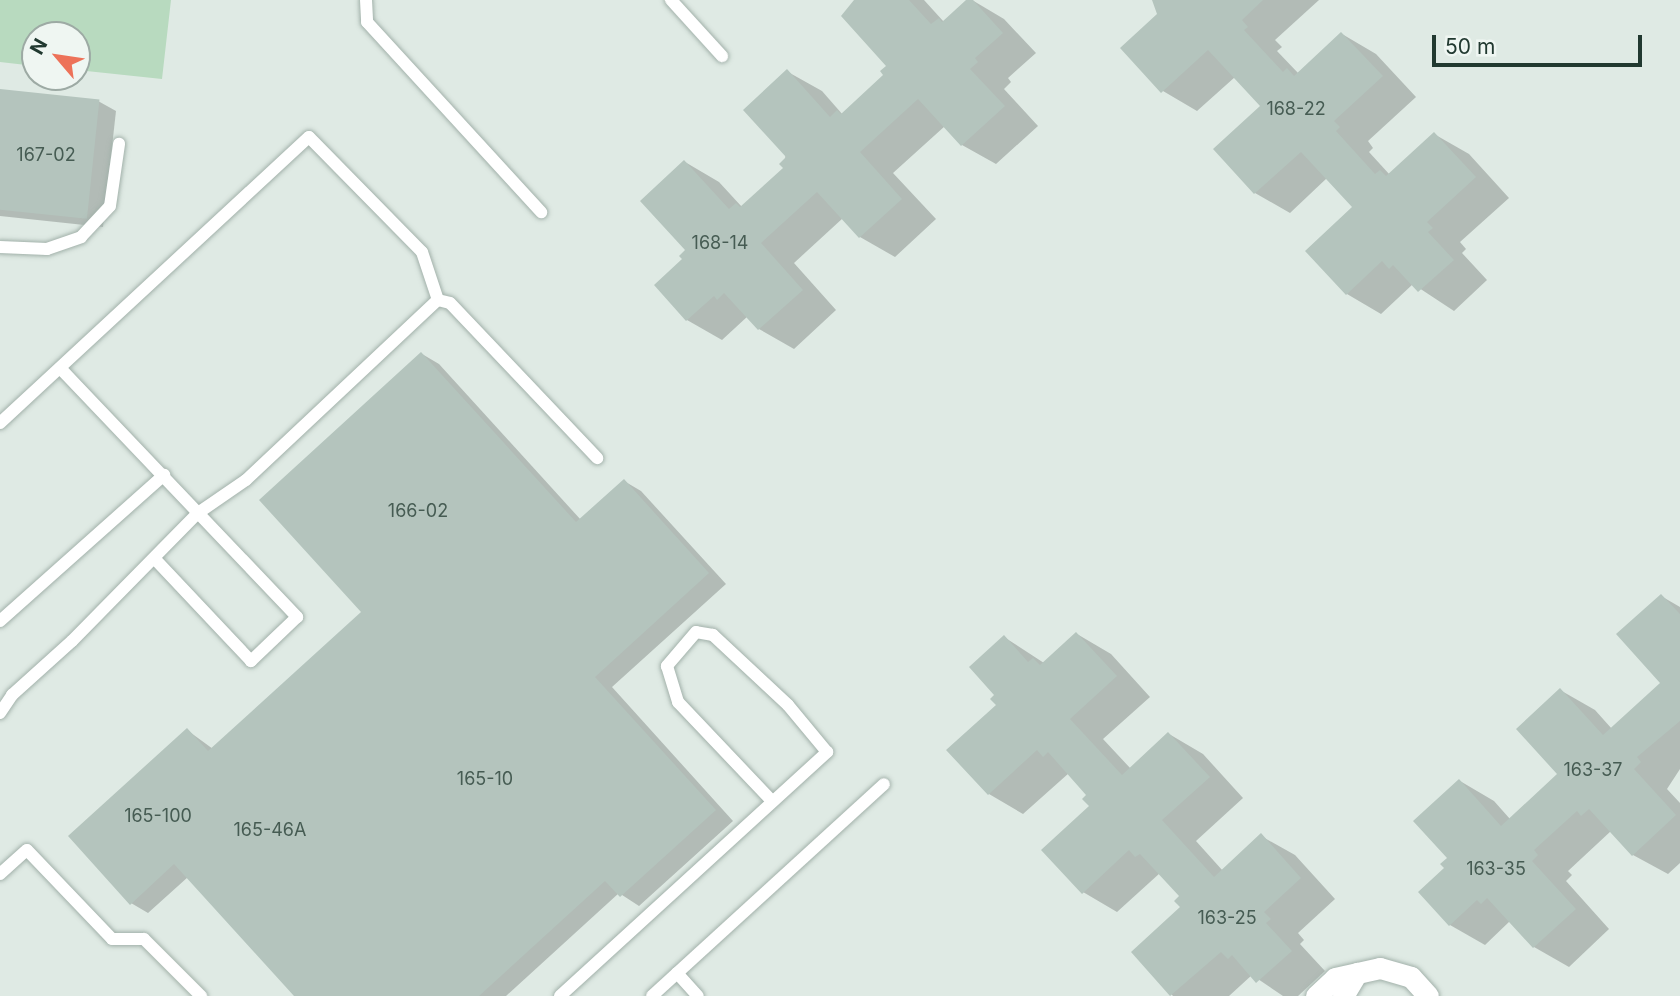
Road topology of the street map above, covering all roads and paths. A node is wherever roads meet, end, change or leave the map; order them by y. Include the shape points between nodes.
1 (366, 0) edge
2 (671, 0) edge
3 (722, 56) dead end
4 (119, 144) dead end
5 (541, 212) dead end
6 (0, 247) edge
7 (439, 300) junction
8 (60, 368) junction
9 (0, 423) edge
10 (597, 458) dead end
11 (164, 475) junction
12 (198, 513) junction
13 (153, 558) junction
14 (0, 621) edge
15 (6, 692) edge
16 (0, 713) edge
17 (884, 784) dead end
18 (772, 801) junction
19 (0, 874) edge
20 (677, 973) junction
21 (1357, 973) junction
22 (201, 996) edge
23 (560, 996) edge
24 (652, 996) edge
25 (698, 996) edge
26 (1316, 996) edge
27 (1343, 996) edge
28 (1428, 996) edge

1 - 5 lane via 367,22
2 - 3 lane
4 - 6 lane via 110,206 81,237 47,249
7 - 8 lane via 422,251 309,137
7 - 10 lane via 450,303
7 - 12 lane via 246,480
8 - 9 lane
8 - 11 lane
11 - 12 lane
11 - 14 lane
12 - 13 lane
12 - 13 lane via 297,617 251,661
13 - 15 lane
15 - 16 lane
17 - 20 lane
18 - 18 lane via 827,752 788,705 713,635 696,632 667,666 678,702
18 - 23 lane
19 - 22 lane via 27,850 112,939 144,939
20 - 24 lane
20 - 25 lane
21 - 26 street via 1335,978
21 - 27 street
21 - 28 street via 1380,968 1411,977

